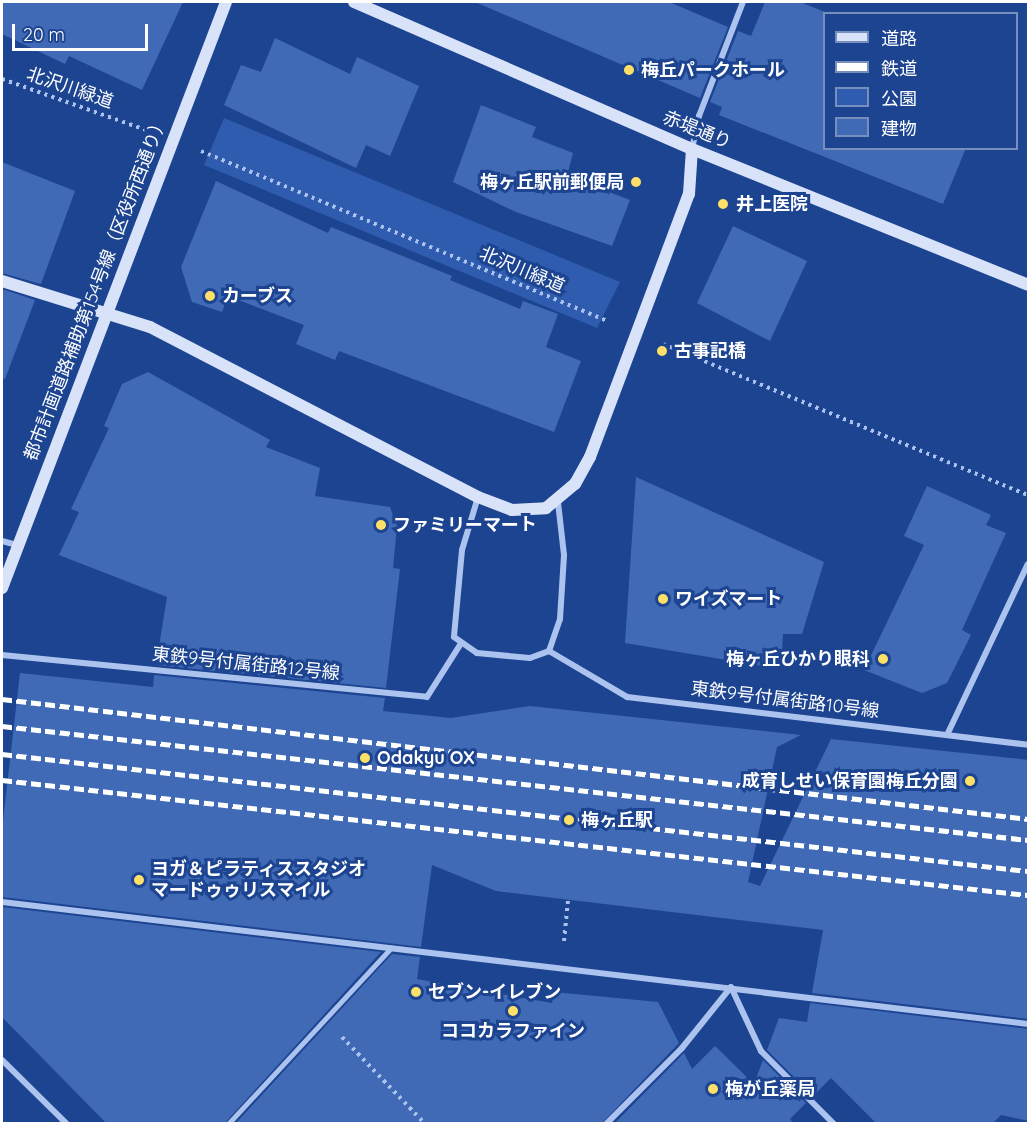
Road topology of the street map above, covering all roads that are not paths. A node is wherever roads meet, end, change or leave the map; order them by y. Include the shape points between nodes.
1 (226, 2) edge
2 (354, 2) edge
3 (743, 2) edge
4 (692, 149) junction
5 (2, 282) edge
6 (1029, 285) edge
7 (110, 311) junction
8 (478, 497) junction
9 (558, 502) junction
10 (2, 541) edge
11 (17, 545) junction
12 (1029, 564) edge
13 (2, 588) edge
14 (460, 645) junction
15 (549, 651) junction
16 (2, 655) edge
17 (947, 735) junction
18 (1029, 744) edge
19 (2, 902) edge
20 (391, 948) junction
21 (731, 987) junction
22 (1029, 1024) edge
23 (2, 1060) edge
24 (67, 1124) edge
25 (228, 1124) edge
26 (606, 1124) edge
27 (834, 1124) edge

1 - 7 street, 都市計画道路補助第154号線（区役所西通り） via 171,139
2 - 4 street, 赤堤通り
3 - 4 street via 699,116
4 - 6 street, 赤堤通り
4 - 9 street via 689,194 590,457
5 - 7 street
7 - 8 street
7 - 11 street, 都市計画道路補助第154号線（区役所西通り）
8 - 9 street via 530,511
8 - 14 street via 462,550 453,627
9 - 15 street via 563,589
10 - 11 street
11 - 13 street, 都市計画道路補助第154号線（区役所西通り）
12 - 17 street
14 - 15 street via 497,656 530,658
14 - 16 street, 東鉄9号付属街路12号線 via 427,697
15 - 17 street, 東鉄9号付属街路10号線 via 627,697
17 - 18 street, 東鉄9号付属街路10号線
19 - 20 street
20 - 21 street
20 - 25 lane
21 - 22 street
21 - 26 street via 682,1048
21 - 27 street via 761,1051
23 - 24 street

